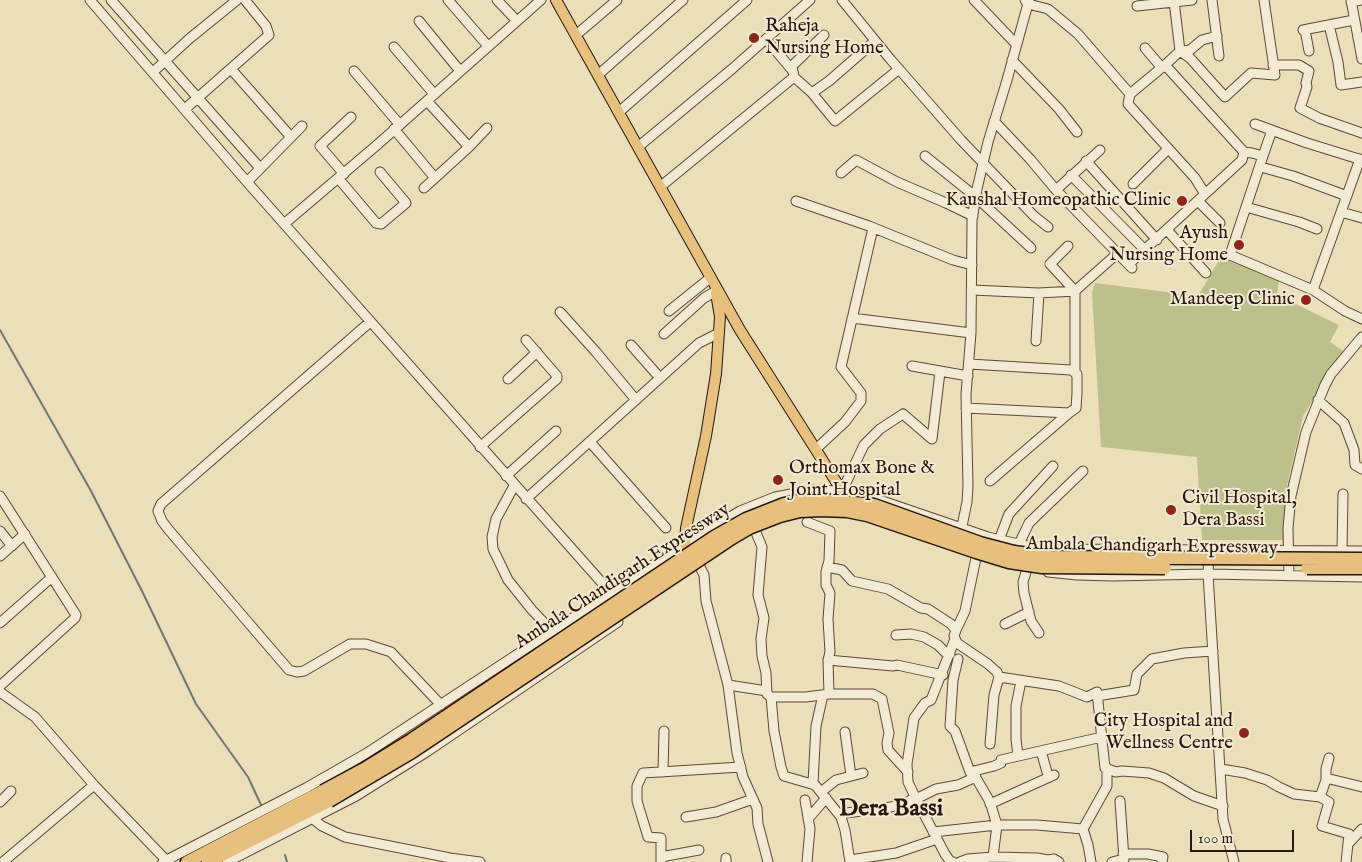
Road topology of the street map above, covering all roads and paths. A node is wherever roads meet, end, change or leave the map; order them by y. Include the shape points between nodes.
1 (110, 0) edge
2 (237, 0) edge
3 (246, 0) edge
4 (448, 0) edge
5 (497, 0) edge
6 (540, 0) edge
7 (617, 0) edge
8 (683, 0) edge
9 (747, 0) edge
10 (810, 0) edge
11 (842, 0) edge
12 (974, 0) edge
13 (1192, 0) edge
14 (1212, 0) edge
15 (1264, 0) edge
16 (1362, 0) edge
17 (557, 1) edge
18 (1027, 1) edge
19 (1176, 1) edge
20 (1351, 1) edge
21 (96, 2) edge
22 (1153, 2) edge
23 (1137, 6) dead end
24 (1354, 20) junction
25 (517, 21) junction
26 (419, 22) dead end
27 (1329, 25) junction
28 (576, 35) junction
29 (824, 36) dead end
30 (1217, 36) junction
31 (766, 39) junction
32 (875, 41) junction
33 (1016, 44) junction
34 (488, 46) junction
35 (394, 47) dead end
36 (1145, 48) dead end
37 (1180, 51) junction
38 (1309, 51) dead end
39 (1219, 56) dead end
40 (1362, 59) edge
41 (1012, 60) junction
42 (165, 61) junction
43 (1273, 65) junction
44 (1163, 66) junction
45 (231, 69) junction
46 (899, 69) junction
47 (354, 71) dead end
48 (460, 71) junction
49 (153, 72) junction
50 (793, 73) junction
51 (598, 75) junction
52 (1362, 82) edge
53 (812, 93) junction
54 (1130, 94) junction
55 (198, 98) junction
56 (430, 98) junction
57 (185, 109) junction
58 (619, 112) junction
59 (351, 117) dead end
60 (994, 121) junction
61 (1255, 124) dead end
62 (302, 126) dead end
63 (397, 127) junction
64 (487, 128) dead end
65 (1272, 130) junction
66 (1077, 132) dead end
67 (1362, 133) edge
68 (291, 137) junction
69 (469, 147) junction
70 (638, 147) junction
71 (1168, 149) junction
72 (1100, 150) dead end
73 (1244, 152) junction
74 (925, 156) dead end
75 (1263, 156) junction
76 (1361, 159) edge
77 (1086, 161) junction
78 (983, 163) junction
79 (1261, 167) junction
80 (260, 168) junction
81 (380, 172) dead end
82 (841, 173) dead end
83 (1071, 175) junction
84 (341, 176) junction
85 (435, 178) junction
86 (247, 182) junction
87 (1132, 184) dead end
88 (660, 187) junction
89 (424, 188) dead end
90 (1056, 190) junction
91 (1205, 194) junction
92 (1347, 196) junction
93 (976, 197) junction
94 (1198, 201) junction
95 (796, 202) dead end
96 (1246, 207) junction
97 (1341, 212) junction
98 (973, 216) junction
99 (1362, 218) edge
100 (1220, 223) dead end
101 (284, 224) junction
102 (1048, 227) dead end
103 (873, 228) junction
104 (1317, 229) dead end
105 (1167, 230) junction
106 (1157, 240) junction
107 (1068, 246) dead end
108 (1031, 248) dead end
109 (1145, 250) junction
110 (1118, 253) junction
111 (972, 265) junction
112 (1206, 273) dead end
113 (714, 285) junction
114 (972, 290) junction
115 (1313, 290) junction
116 (1075, 291) junction
117 (1038, 293) junction
118 (560, 312) dead end
119 (669, 312) dead end
120 (852, 318) junction
121 (1362, 319) edge
122 (370, 322) junction
123 (719, 333) junction
124 (971, 333) junction
125 (664, 334) dead end
126 (526, 340) dead end
127 (1036, 341) dead end
128 (1360, 342) edge
129 (632, 345) dead end
130 (537, 352) junction
131 (969, 364) junction
132 (912, 366) dead end
133 (940, 372) junction
134 (1075, 373) junction
135 (968, 376) junction
136 (660, 378) junction
137 (508, 379) dead end
138 (636, 400) junction
139 (1318, 400) junction
140 (966, 408) junction
141 (1069, 413) junction
142 (556, 431) dead end
143 (590, 442) junction
144 (480, 447) junction
145 (816, 449) junction
146 (1053, 466) dead end
147 (1362, 469) edge
148 (1083, 471) dead end
149 (506, 476) junction
150 (990, 482) dead end
151 (514, 486) junction
152 (842, 491) junction
153 (1344, 494) dead end
154 (0, 496) edge
155 (526, 499) junction
156 (842, 516) junction
157 (807, 522) dead end
158 (666, 528) dead end
159 (962, 528) junction
160 (755, 530) junction
161 (0, 531) edge
162 (25, 534) junction
163 (999, 540) junction
164 (685, 544) junction
165 (1019, 544) junction
166 (12, 546) junction
167 (956, 550) junction
168 (1209, 551) junction
169 (1288, 551) junction
170 (1342, 551) junction
171 (1362, 551) edge
172 (0, 556) edge
173 (976, 558) junction
174 (1362, 559) edge
175 (699, 565) junction
176 (827, 567) junction
177 (1362, 568) edge
178 (1027, 569) junction
179 (1208, 574) junction
180 (1289, 576) junction
181 (1362, 576) edge
182 (52, 577) junction
183 (634, 578) junction
184 (611, 593) junction
185 (648, 599) junction
186 (1029, 612) junction
187 (0, 623) edge
188 (1005, 624) dead end
189 (552, 631) junction
190 (1039, 633) dead end
191 (955, 634) junction
192 (896, 635) dead end
193 (1213, 651) junction
194 (954, 656) junction
195 (828, 660) junction
196 (942, 675) junction
197 (999, 677) junction
198 (1021, 681) junction
199 (728, 685) junction
200 (0, 686) edge
201 (0, 692) edge
202 (769, 694) junction
203 (826, 694) junction
204 (1097, 696) junction
205 (441, 705) junction
206 (664, 731) dead end
207 (845, 732) dead end
208 (1102, 737) junction
209 (990, 744) dead end
210 (1041, 751) junction
211 (1018, 756) junction
212 (1329, 758) dead end
213 (741, 767) junction
214 (1107, 768) junction
215 (1221, 769) junction
216 (663, 772) junction
217 (908, 772) junction
218 (863, 773) dead end
219 (974, 774) junction
220 (851, 776) junction
221 (1326, 780) junction
222 (812, 783) junction
223 (94, 785) junction
224 (1362, 787) edge
225 (11, 792) dead end
226 (823, 795) junction
227 (326, 796) junction
228 (1320, 797) junction
229 (915, 798) junction
230 (753, 800) junction
231 (805, 800) dead end
232 (1120, 801) dead end
233 (0, 802) edge
234 (310, 804) junction
235 (990, 804) junction
236 (1223, 806) junction
237 (839, 814) junction
238 (686, 817) dead end
239 (808, 819) junction
240 (997, 826) junction
241 (1362, 828) edge
242 (1083, 829) junction
243 (935, 835) junction
244 (1348, 843) junction
245 (699, 850) dead end
246 (1123, 854) junction
247 (993, 857) junction
248 (661, 859) edge
249 (164, 861) edge
250 (850, 861) edge
251 (1047, 861) edge
252 (3, 862) edge
253 (188, 862) edge
254 (208, 862) edge
255 (227, 862) edge
256 (480, 862) edge
257 (768, 862) edge
258 (807, 862) edge
259 (953, 862) edge
260 (1059, 862) edge
261 (1090, 862) edge
262 (1112, 862) edge
263 (1162, 862) edge
264 (1234, 862) edge
265 (1346, 862) edge

1 - 42 street
2 - 42 street
3 - 45 street via 266,26 268,35
4 - 34 street
5 - 25 street
6 - 25 street
7 - 28 street
8 - 51 street
9 - 58 street
10 - 31 street
11 - 32 street
12 - 33 street
13 - 19 street
14 - 30 street
15 - 43 street
16 - 20 street
17 - 28 main road
18 - 33 street
18 - 54 street via 1059,16
19 - 22 street
19 - 37 street
20 - 24 street
21 - 49 street
22 - 23 street
24 - 27 street
24 - 40 street
25 - 34 street
26 - 48 street
27 - 38 street via 1304,30
27 - 52 street via 1341,85
28 - 51 main road
29 - 50 street via 795,62
30 - 37 street via 1202,40 1190,50
30 - 39 street
31 - 50 street
31 - 70 street
32 - 46 street
32 - 53 street
33 - 41 street
34 - 48 street
35 - 56 street
36 - 44 street
37 - 43 street via 1225,97 1251,73 1274,75
37 - 44 street
41 - 60 street
41 - 66 street
42 - 49 street
42 - 55 street
43 - 67 street via 1299,65 1309,71 1300,108
44 - 54 street
44 - 73 street
45 - 55 street
45 - 68 street
46 - 53 street via 836,121
46 - 78 street
47 - 63 street
48 - 56 street
49 - 57 street
50 - 53 street
50 - 88 street
51 - 58 main road
54 - 71 street via 1128,104
55 - 57 street
55 - 80 street
56 - 63 street
56 - 69 street
57 - 86 street
58 - 70 main road
59 - 84 street via 320,146
60 - 78 street
60 - 90 street
61 - 65 street
62 - 68 street
63 - 84 street
63 - 85 street
64 - 69 street
65 - 75 street
65 - 76 street
68 - 80 street
69 - 85 street
70 - 88 main road
71 - 87 street
71 - 91 street
72 - 77 street
73 - 75 street
73 - 91 street via 1242,160
74 - 93 street
75 - 79 street
76 - 92 street
77 - 83 street
77 - 106 street
78 - 93 street
78 - 102 street
79 - 92 street
79 - 96 street
80 - 86 street
81 - 84 street via 406,203 381,224 376,223
82 - 98 street via 856,160 896,182
83 - 90 street
83 - 109 street
84 - 101 street
85 - 89 street
86 - 101 street
88 - 113 main road
90 - 110 street
91 - 94 street
92 - 97 street
93 - 98 street
93 - 108 street
94 - 100 street
94 - 105 street
95 - 103 street
96 - 104 street
96 - 115 street via 1230,255
97 - 99 street
97 - 115 street
98 - 111 street
101 - 122 street
103 - 111 street
103 - 120 street
105 - 106 street
105 - 112 street
106 - 109 street
107 - 116 street via 1050,264
109 - 110 street via 1130,266
110 - 116 street
111 - 114 street
113 - 119 street
113 - 123 main road via 720,317
113 - 125 street
113 - 145 main road
114 - 117 street
114 - 124 street
115 - 121 street
116 - 117 street
116 - 134 street
117 - 127 street
118 - 138 street
120 - 124 street
120 - 145 street via 840,367 861,393 861,401 845,422
122 - 144 street
122 - 205 street via 161,504 158,511 168,529 290,670 304,671 350,644 366,644 391,652
123 - 136 street via 699,343
123 - 164 main road via 716,374
124 - 131 street
126 - 130 street
128 - 139 street via 1331,374
129 - 136 street
130 - 137 street
130 - 144 street via 557,379
131 - 134 street via 1071,370
131 - 135 street
132 - 133 street
133 - 135 street
133 - 152 street via 932,439 904,414 880,429 864,445
134 - 141 street via 1076,408
135 - 140 street
136 - 138 street
138 - 143 street
139 - 147 street via 1344,423 1354,450 1355,465
139 - 169 street via 1306,432 1291,496
140 - 141 street
140 - 159 street via 967,502
141 - 150 street
142 - 149 street
143 - 155 street
143 - 158 street
144 - 149 street
145 - 152 main road
146 - 163 street via 1009,514
148 - 165 street via 1029,523
149 - 151 street
151 - 155 street
151 - 189 street via 496,519 493,550 508,580
152 - 156 main road
152 - 159 street via 862,494
152 - 164 street via 813,490 775,496 740,511
153 - 170 street
154 - 162 street
155 - 184 street
156 - 160 street via 796,517
156 - 167 street via 871,521
157 - 176 street via 830,531
159 - 163 street
159 - 167 street
160 - 175 street
160 - 202 street via 762,547 758,595 764,618 761,639
161 - 166 street
162 - 166 street
162 - 182 street
163 - 165 street
164 - 175 main road
164 - 183 street
165 - 168 street via 1090,551
166 - 172 street
167 - 173 street
168 - 169 street
168 - 179 street
169 - 170 street
169 - 180 street
170 - 171 street
173 - 178 street
173 - 191 street via 965,611
174 - 227 highway, Ambala Chandigarh Expressway, bridge via 1051,557 980,543 874,505 824,500 784,504 746,519 714,537
175 - 185 street
175 - 199 street via 704,575 706,601
176 - 191 street via 842,570 852,581 888,589 928,609 951,624
176 - 195 street via 826,585 830,593
177 - 227 highway, Ambala Chandigarh Expressway, bridge via 1042,567 1009,562 867,515 838,510 794,512 764,521 732,538 419,748
178 - 179 street via 1077,575
178 - 186 street via 1023,582
179 - 180 street
179 - 193 street
180 - 181 street
182 - 187 street
182 - 200 street via 76,614 75,618
183 - 184 street
183 - 185 street
184 - 189 street
185 - 234 street via 428,751 356,796
186 - 188 street
186 - 190 street
189 - 205 street
191 - 194 street
191 - 197 street via 958,643 988,664
192 - 194 street via 924,637
193 - 204 street via 1152,659 1137,674 1134,690
193 - 215 street
194 - 196 street
194 - 219 street via 950,726 955,731 970,772
195 - 196 street via 897,665
195 - 203 street
196 - 217 street via 932,700 924,703 914,718
197 - 198 street
197 - 209 street via 994,695
198 - 204 street via 1058,686 1087,697 1097,692
198 - 211 street via 1016,706
199 - 202 street
199 - 213 street
201 - 223 street via 35,717
202 - 203 street via 806,697
202 - 222 street via 784,776
203 - 217 street via 873,694 882,699 889,733 888,750
203 - 222 street via 816,726
204 - 208 street
205 - 234 street via 367,753
206 - 216 street
207 - 220 street
208 - 210 street
208 - 214 street
210 - 211 street
210 - 235 street via 1051,774
211 - 219 street via 1001,760 1001,763
212 - 221 street
213 - 216 street
213 - 230 street
214 - 236 street via 1164,778 1194,796
214 - 242 street via 1107,786
215 - 228 street via 1268,780 1294,794
215 - 236 street
216 - 248 street via 643,773 637,786 637,801 648,837 660,838
217 - 229 street via 908,782
218 - 220 street
219 - 229 street via 958,785 936,789
219 - 235 street
220 - 226 street via 836,780
221 - 224 street
221 - 228 street
222 - 226 street
223 - 249 street
223 - 252 street
225 - 233 street
226 - 237 street
226 - 239 street
227 - 234 highway, Ambala Chandigarh Expressway
228 - 244 street via 1329,802 1322,826 1350,834
229 - 237 street via 892,807
229 - 243 street
230 - 238 street via 716,812
230 - 257 street
231 - 239 street
232 - 246 street
234 - 249 street
234 - 253 highway, Ambala Chandigarh Expressway via 276,814
234 - 254 highway, Ambala Chandigarh Expressway
234 - 255 street
234 - 256 street via 322,826 345,837
235 - 240 street
236 - 264 street via 1223,819
237 - 250 street via 846,830
239 - 258 street
240 - 242 street
240 - 243 street
240 - 247 street
241 - 244 street
242 - 261 street
243 - 250 street via 896,853
243 - 259 street
244 - 265 street
245 - 248 street
246 - 262 street via 1124,859
246 - 263 street via 1163,857
247 - 251 street
247 - 259 street
251 - 260 street via 1054,859

